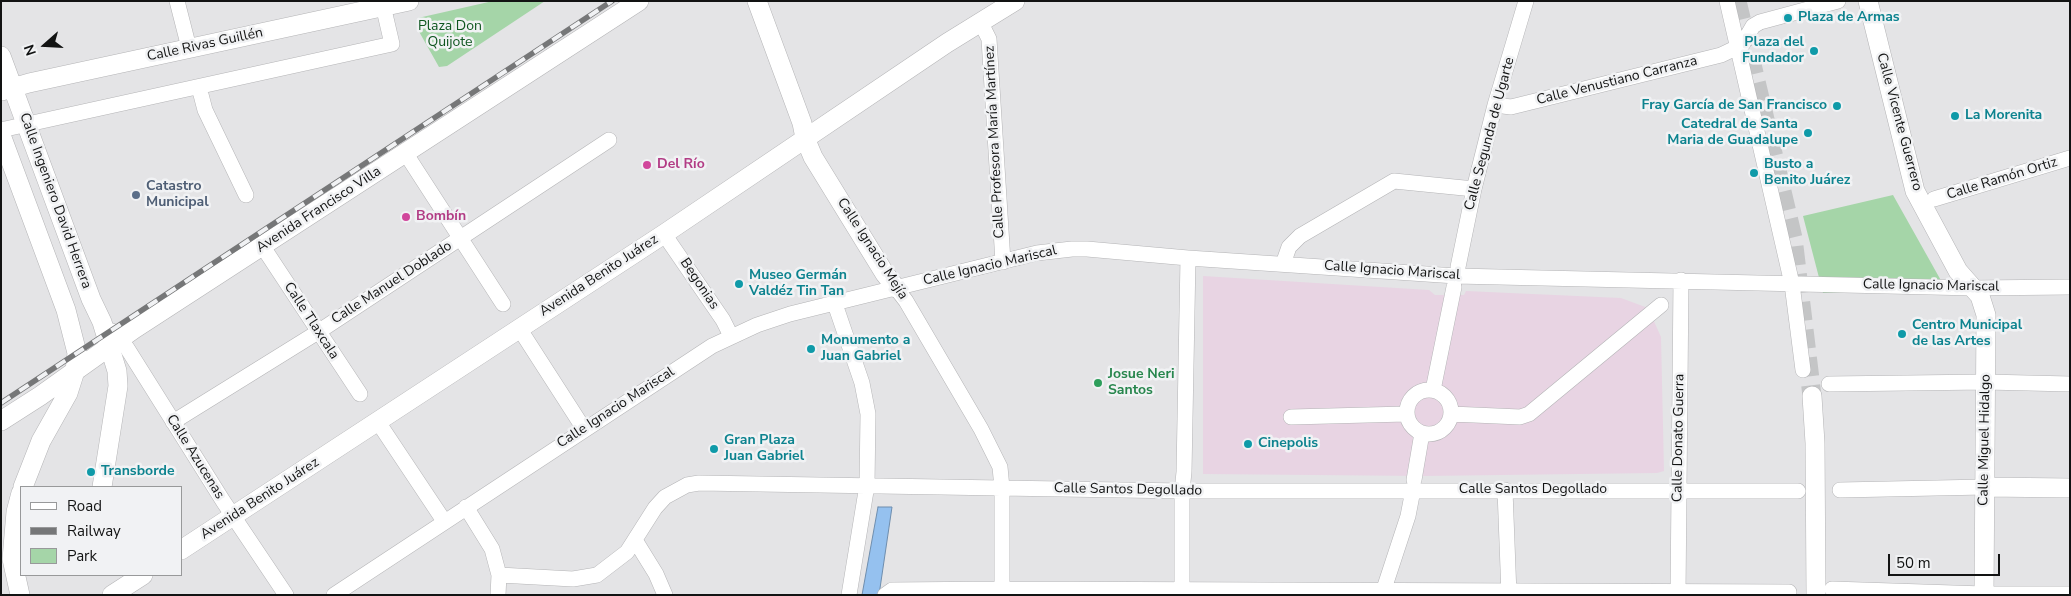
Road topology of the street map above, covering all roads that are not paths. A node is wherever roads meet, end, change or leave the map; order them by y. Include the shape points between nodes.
1 (177, 1) edge
2 (408, 1) edge
3 (639, 1) edge
4 (757, 1) edge
5 (1015, 1) edge
6 (1526, 1) edge
7 (1727, 1) edge
8 (1838, 1) edge
9 (1868, 1) edge
10 (382, 4) edge
11 (981, 23) junction
12 (189, 48) junction
13 (1737, 49) junction
14 (1, 56) edge
15 (199, 87) junction
16 (7, 89) edge
17 (1495, 105) junction
18 (26, 125) junction
19 (1, 130) edge
20 (1, 135) edge
21 (805, 138) junction
22 (609, 140) dead end
23 (406, 154) junction
24 (2070, 158) edge
25 (1474, 189) junction
26 (246, 195) dead end
27 (1934, 199) dead end
28 (664, 234) junction
29 (460, 238) junction
30 (263, 247) junction
31 (1188, 258) junction
32 (1003, 262) junction
33 (1283, 264) junction
34 (1458, 267) dead end
35 (1681, 280) junction
36 (1792, 284) junction
37 (1454, 286) dead end
38 (2070, 286) edge
39 (896, 288) junction
40 (1974, 288) junction
41 (503, 304) dead end
42 (835, 304) junction
43 (1660, 305) dead end
44 (519, 328) junction
45 (318, 332) junction
46 (732, 336) junction
47 (114, 343) junction
48 (1803, 370) dead end
49 (75, 371) junction
50 (1986, 382) junction
51 (1829, 384) dead end
52 (2070, 384) edge
53 (1433, 390) junction
54 (360, 394) dead end
55 (1812, 396) tunnel mouth
56 (1406, 414) junction
57 (1451, 414) junction
58 (1291, 417) dead end
59 (1, 421) edge
60 (173, 422) junction
61 (378, 422) junction
62 (584, 429) junction
63 (1422, 433) junction
64 (867, 485) junction
65 (1413, 485) junction
66 (23, 486) edge
67 (102, 486) edge
68 (1002, 488) junction
69 (1985, 488) junction
70 (2070, 488) edge
71 (1505, 490) junction
72 (1678, 490) junction
73 (1840, 490) dead end
74 (1182, 491) junction
75 (1798, 491) dead end
76 (20, 497) edge
77 (466, 507) junction
78 (233, 516) junction
79 (444, 521) junction
80 (636, 540) junction
81 (182, 549) edge
82 (499, 575) junction
83 (140, 576) edge
84 (115, 589) edge
85 (1002, 592) edge
86 (1509, 592) edge
87 (1790, 592) dead end
88 (1824, 592) edge
89 (886, 593) edge
90 (1182, 593) edge
91 (1382, 593) edge
92 (1678, 593) edge
93 (1984, 594) edge
94 (2070, 594) edge
95 (20, 595) edge
96 (286, 595) edge
97 (334, 595) edge
98 (498, 595) edge
99 (666, 595) edge
100 (849, 595) edge

1 - 12 street
2 - 10 main road, Calle Rivas Guillén
3 - 23 main road, Avenida Francisco Villa
4 - 21 main road, Calle Ignacio Mejía
5 - 11 main road, Avenida Benito Juárez
6 - 17 street, Calle Segunda de Ugarte
7 - 13 street
8 - 13 street via 1760,22
9 - 40 main road, Calle Vicente Guerrero via 1915,191 1958,271
10 - 12 main road, Calle Rivas Guillén
10 - 15 street via 392,44
11 - 21 main road, Avenida Benito Juárez
11 - 32 street, Calle Profesora María Martínez via 989,39
12 - 16 main road, Calle Rivas Guillén
13 - 17 street, Calle Venustiano Carranza via 1511,107
13 - 36 street
14 - 16 main road, Calle Ingeniero David Herrera
15 - 18 street
15 - 26 street via 205,110
16 - 18 main road, Calle Ingeniero David Herrera
17 - 25 street, Calle Segunda de Ugarte
18 - 19 street
18 - 47 main road, Calle Ingeniero David Herrera via 91,298
20 - 49 main road, Calle Ingeniero David Herrera via 75,338 78,353
21 - 28 main road, Avenida Benito Juárez
21 - 39 main road, Calle Ignacio Mejía via 813,157
22 - 29 street, Calle Manuel Doblado
23 - 29 street
23 - 30 main road, Avenida Francisco Villa
24 - 27 street, Calle Ramón Ortiz
25 - 33 street via 1394,181 1300,236 1289,247
25 - 34 street, Calle Segunda de Ugarte
28 - 44 main road, Avenida Benito Juárez
28 - 46 street, Begonias
29 - 41 street
29 - 45 street, Calle Manuel Doblado
30 - 45 street, Calle Tlaxcala
30 - 47 main road, Avenida Francisco Villa
31 - 32 street, Calle Ignacio Mariscal via 1072,248
31 - 33 street, Calle Ignacio Mariscal
31 - 74 street
32 - 39 street, Calle Ignacio Mariscal
33 - 35 street, Calle Ignacio Mariscal via 1456,276
35 - 36 street, Calle Ignacio Mariscal
35 - 72 street, Calle Donato Guerra
36 - 40 street, Calle Ignacio Mariscal
36 - 48 street
37 - 53 street
38 - 40 street, Calle Ignacio Mariscal
39 - 42 street, Calle Ignacio Mariscal
39 - 68 street, Calle Ignacio Mejía via 992,449 1000,467
40 - 50 main road, Calle Miguel Hidalgo via 1984,303 1986,315
42 - 46 street, Calle Ignacio Mariscal via 790,314
42 - 64 street via 866,399
43 - 57 street via 1530,414 1520,418
44 - 61 main road, Avenida Benito Juárez
44 - 62 street
45 - 54 street, Calle Tlaxcala
45 - 60 street, Calle Manuel Doblado
46 - 62 street, Calle Ignacio Mariscal
47 - 49 main road, Avenida Francisco Villa
47 - 60 street, Calle Azucenas
47 - 67 main road, Calle Ingeniero David Herrera via 118,386
49 - 59 main road, Avenida Francisco Villa
49 - 66 main road via 68,393 41,441
50 - 51 street
50 - 52 street
50 - 69 main road, Calle Miguel Hidalgo
53 - 56 street via 1424,390 1411,398
53 - 57 street via 1447,398
55 - 88 main road
56 - 58 street
56 - 63 street via 1414,429
57 - 63 street via 1438,433
60 - 78 street, Calle Azucenas
61 - 78 main road, Avenida Benito Juárez
61 - 79 street
62 - 77 street, Calle Ignacio Mariscal
63 - 65 street
64 - 68 street, Calle Santos Degollado
64 - 80 street, Calle Santos Degollado via 687,485 665,497
64 - 100 street
65 - 71 street, Calle Santos Degollado
65 - 74 street, Calle Santos Degollado
65 - 91 street via 1408,516
68 - 74 street, Calle Santos Degollado
68 - 85 street
69 - 70 main road
69 - 73 street
69 - 93 main road, Calle Miguel Hidalgo
71 - 72 street, Calle Santos Degollado
71 - 86 street
72 - 75 street, Calle Santos Degollado
72 - 92 street, Calle Donato Guerra
74 - 90 street
76 - 95 main road via 12,552
77 - 79 street, Calle Ignacio Mariscal
77 - 82 street via 492,549
78 - 81 main road, Avenida Benito Juárez
78 - 96 street, Calle Azucenas
79 - 97 street, Calle Ignacio Mariscal
80 - 82 street, Calle Santos Degollado via 605,571 586,578
80 - 99 street
82 - 98 street
83 - 84 main road
85 - 89 street
85 - 90 street
86 - 91 street
86 - 92 street
87 - 92 street
88 - 93 street
90 - 91 street
93 - 94 street

